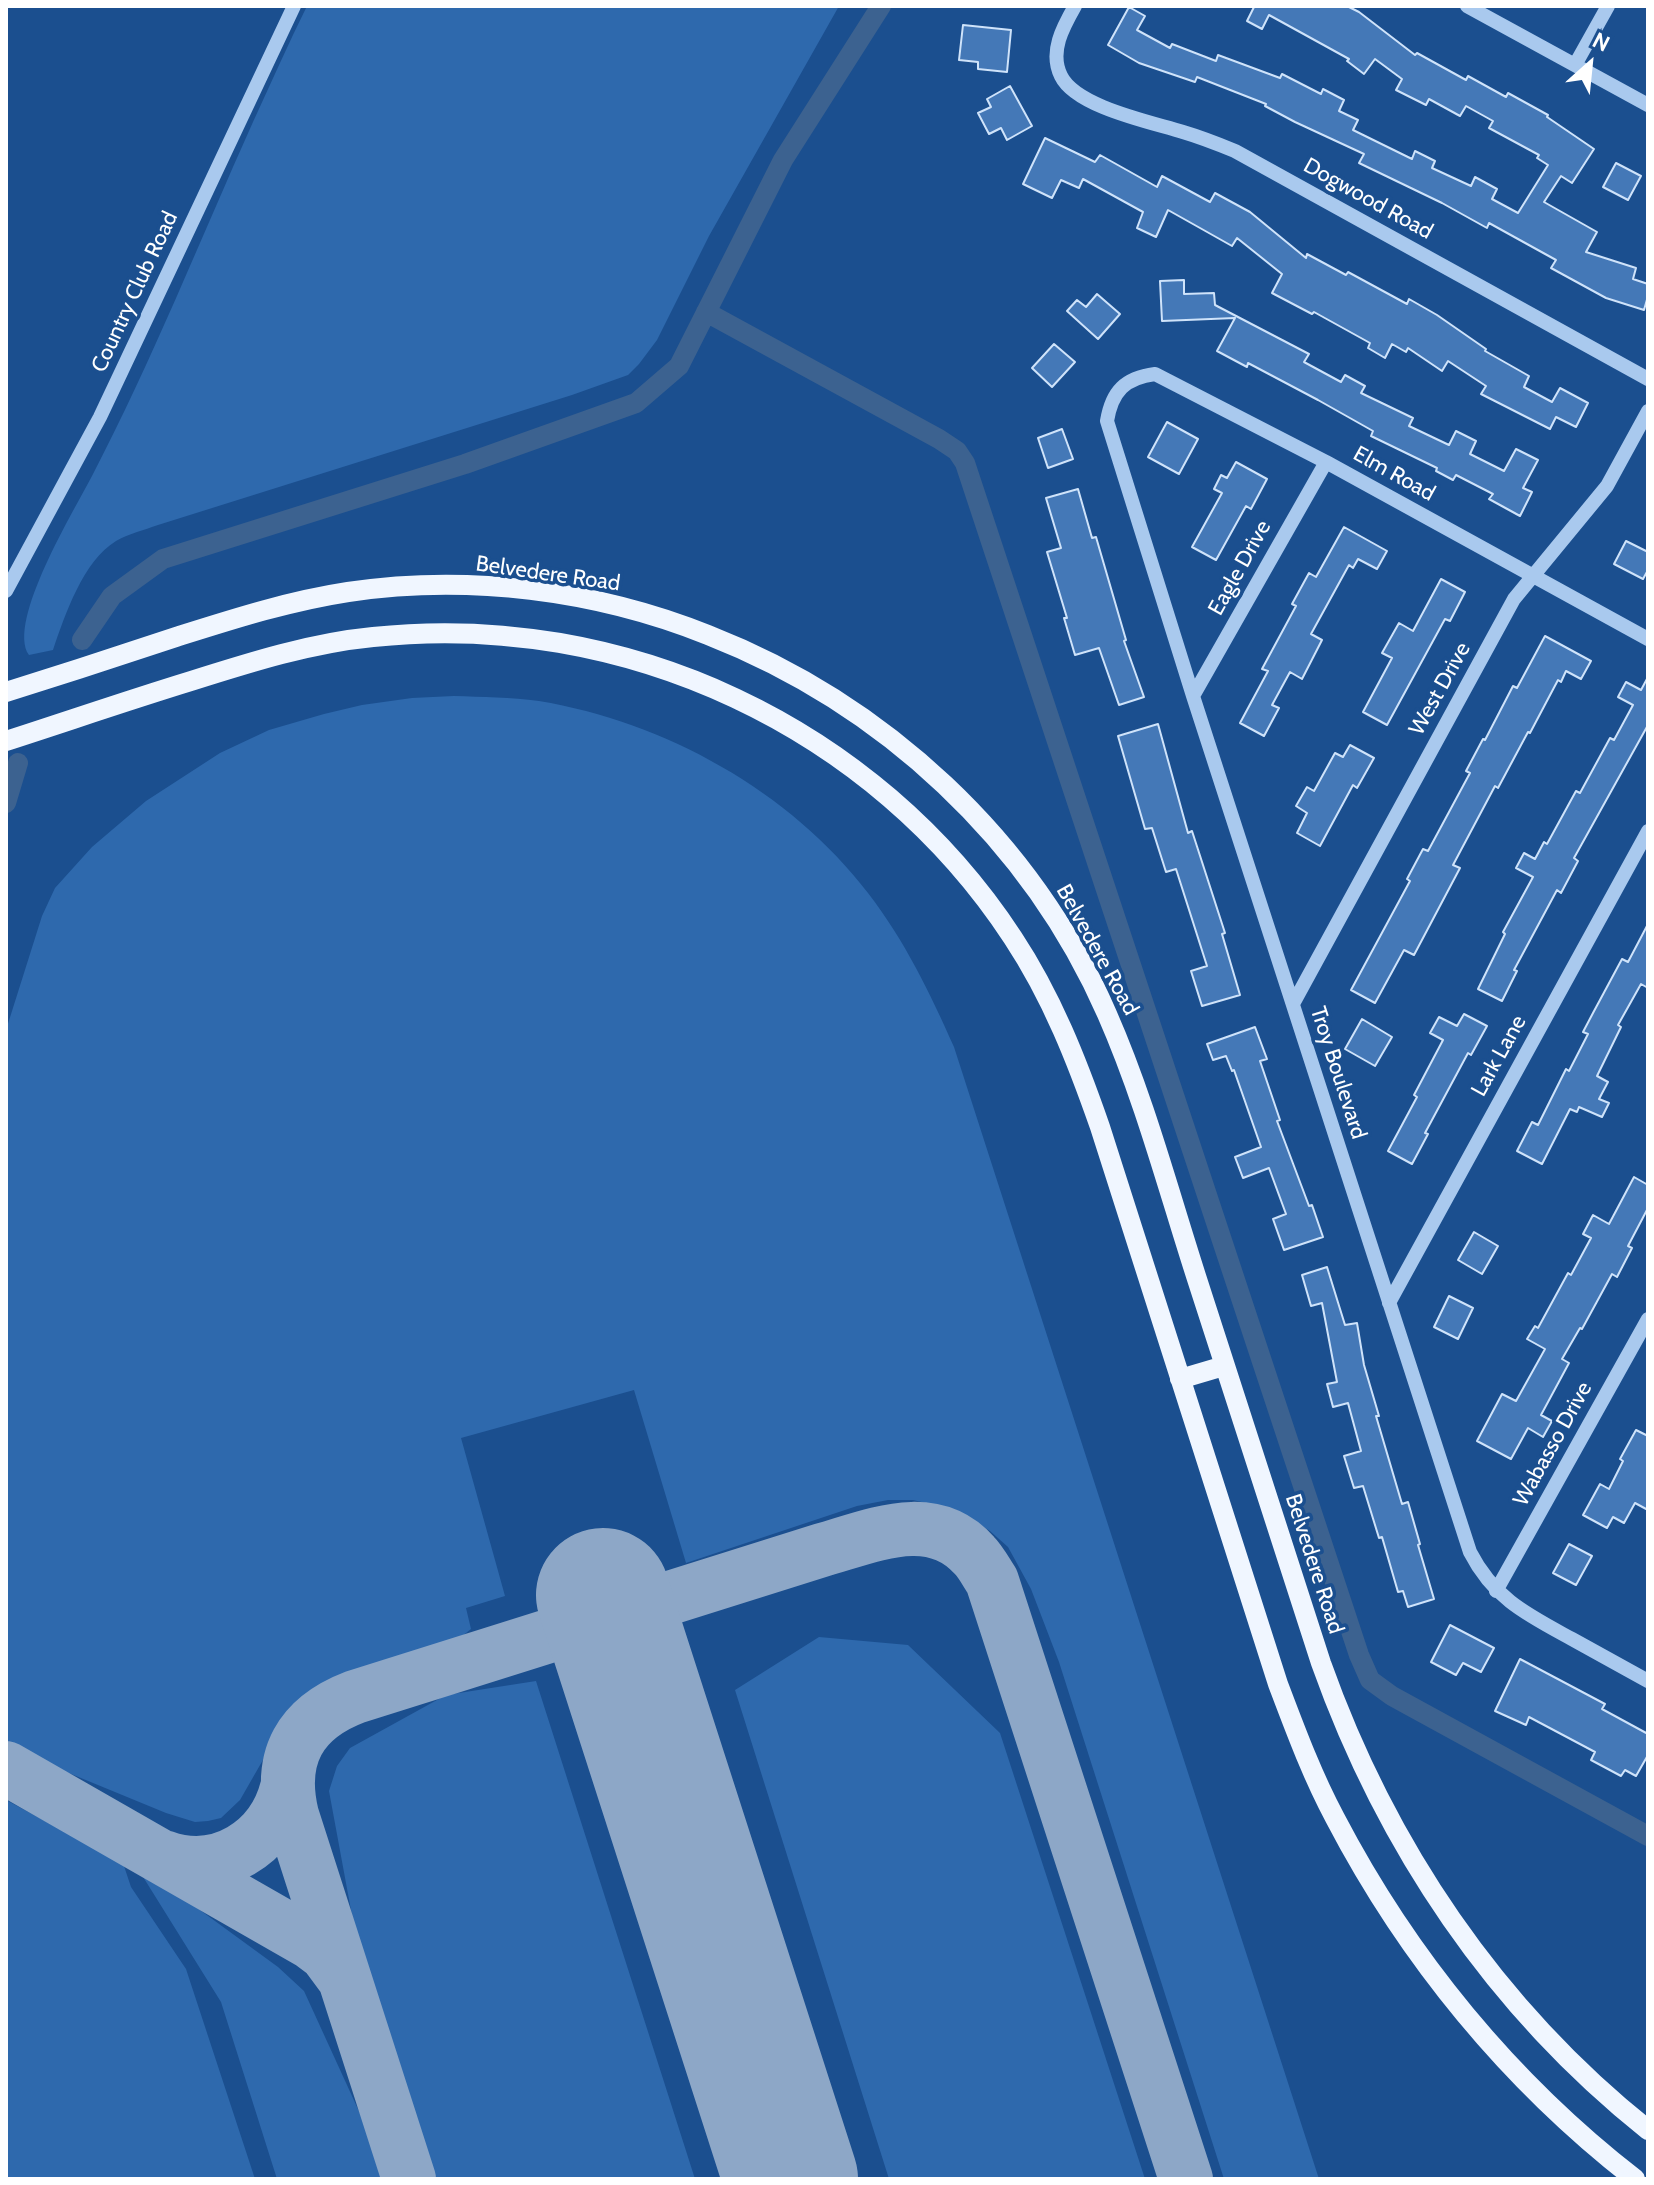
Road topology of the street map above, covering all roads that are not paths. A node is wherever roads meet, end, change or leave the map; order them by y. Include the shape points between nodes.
1 (294, 6) edge
2 (1075, 6) edge
3 (1467, 6) edge
4 (1608, 6) edge
5 (1575, 65) junction
6 (1648, 105) edge
7 (1648, 379) edge
8 (1117, 393) joint
9 (1648, 411) edge
10 (1326, 462) junction
11 (1532, 575) junction
12 (6, 591) edge
13 (1648, 639) edge
14 (6, 692) edge
15 (1193, 696) junction
16 (6, 741) edge
17 (1648, 831) edge
18 (1293, 1004) junction
19 (1389, 1303) junction
20 (1648, 1319) edge
21 (1224, 1366) junction
22 (1180, 1379) junction
23 (1496, 1591) junction
24 (1648, 1681) edge
25 (1648, 2130) edge
26 (1635, 2179) edge

1 - 12 street, Country Club Road via 111,396
2 - 7 street, Dogwood Road via 1062,30 1057,62 1061,76 1082,97 1235,151
3 - 5 street
4 - 5 street
5 - 6 street
8 - 10 street, Elm Road via 1140,376 1155,374
8 - 15 street, Troy Boulevard via 1107,421
9 - 11 street, West Drive via 1607,486
10 - 11 street, Elm Road
10 - 15 street, Eagle Drive
11 - 13 street, Elm Road
11 - 18 street, West Drive via 1514,599
14 - 21 main road, Belvedere Road via 279,606 421,586 528,590 632,610 732,644 796,675 858,714 940,780 1013,858 1055,917 1119,1044
15 - 18 street, Troy Boulevard
16 - 22 main road via 272,656 338,641 446,632 517,636 619,655 704,683 781,720 841,758 915,820 970,880 1019,947 1076,1057
17 - 19 street, Lark Lane
18 - 19 street, Troy Boulevard
19 - 23 street, Troy Boulevard via 1464,1538
20 - 23 street, Wabasso Drive
21 - 22 main road
21 - 25 main road, Belvedere Road via 1333,1696 1392,1825 1448,1916 1498,1982 1561,2052
22 - 26 main road via 1278,1684 1350,1846 1408,1939 1471,2022 1544,2100
23 - 24 street, Troy Boulevard via 1521,1611

